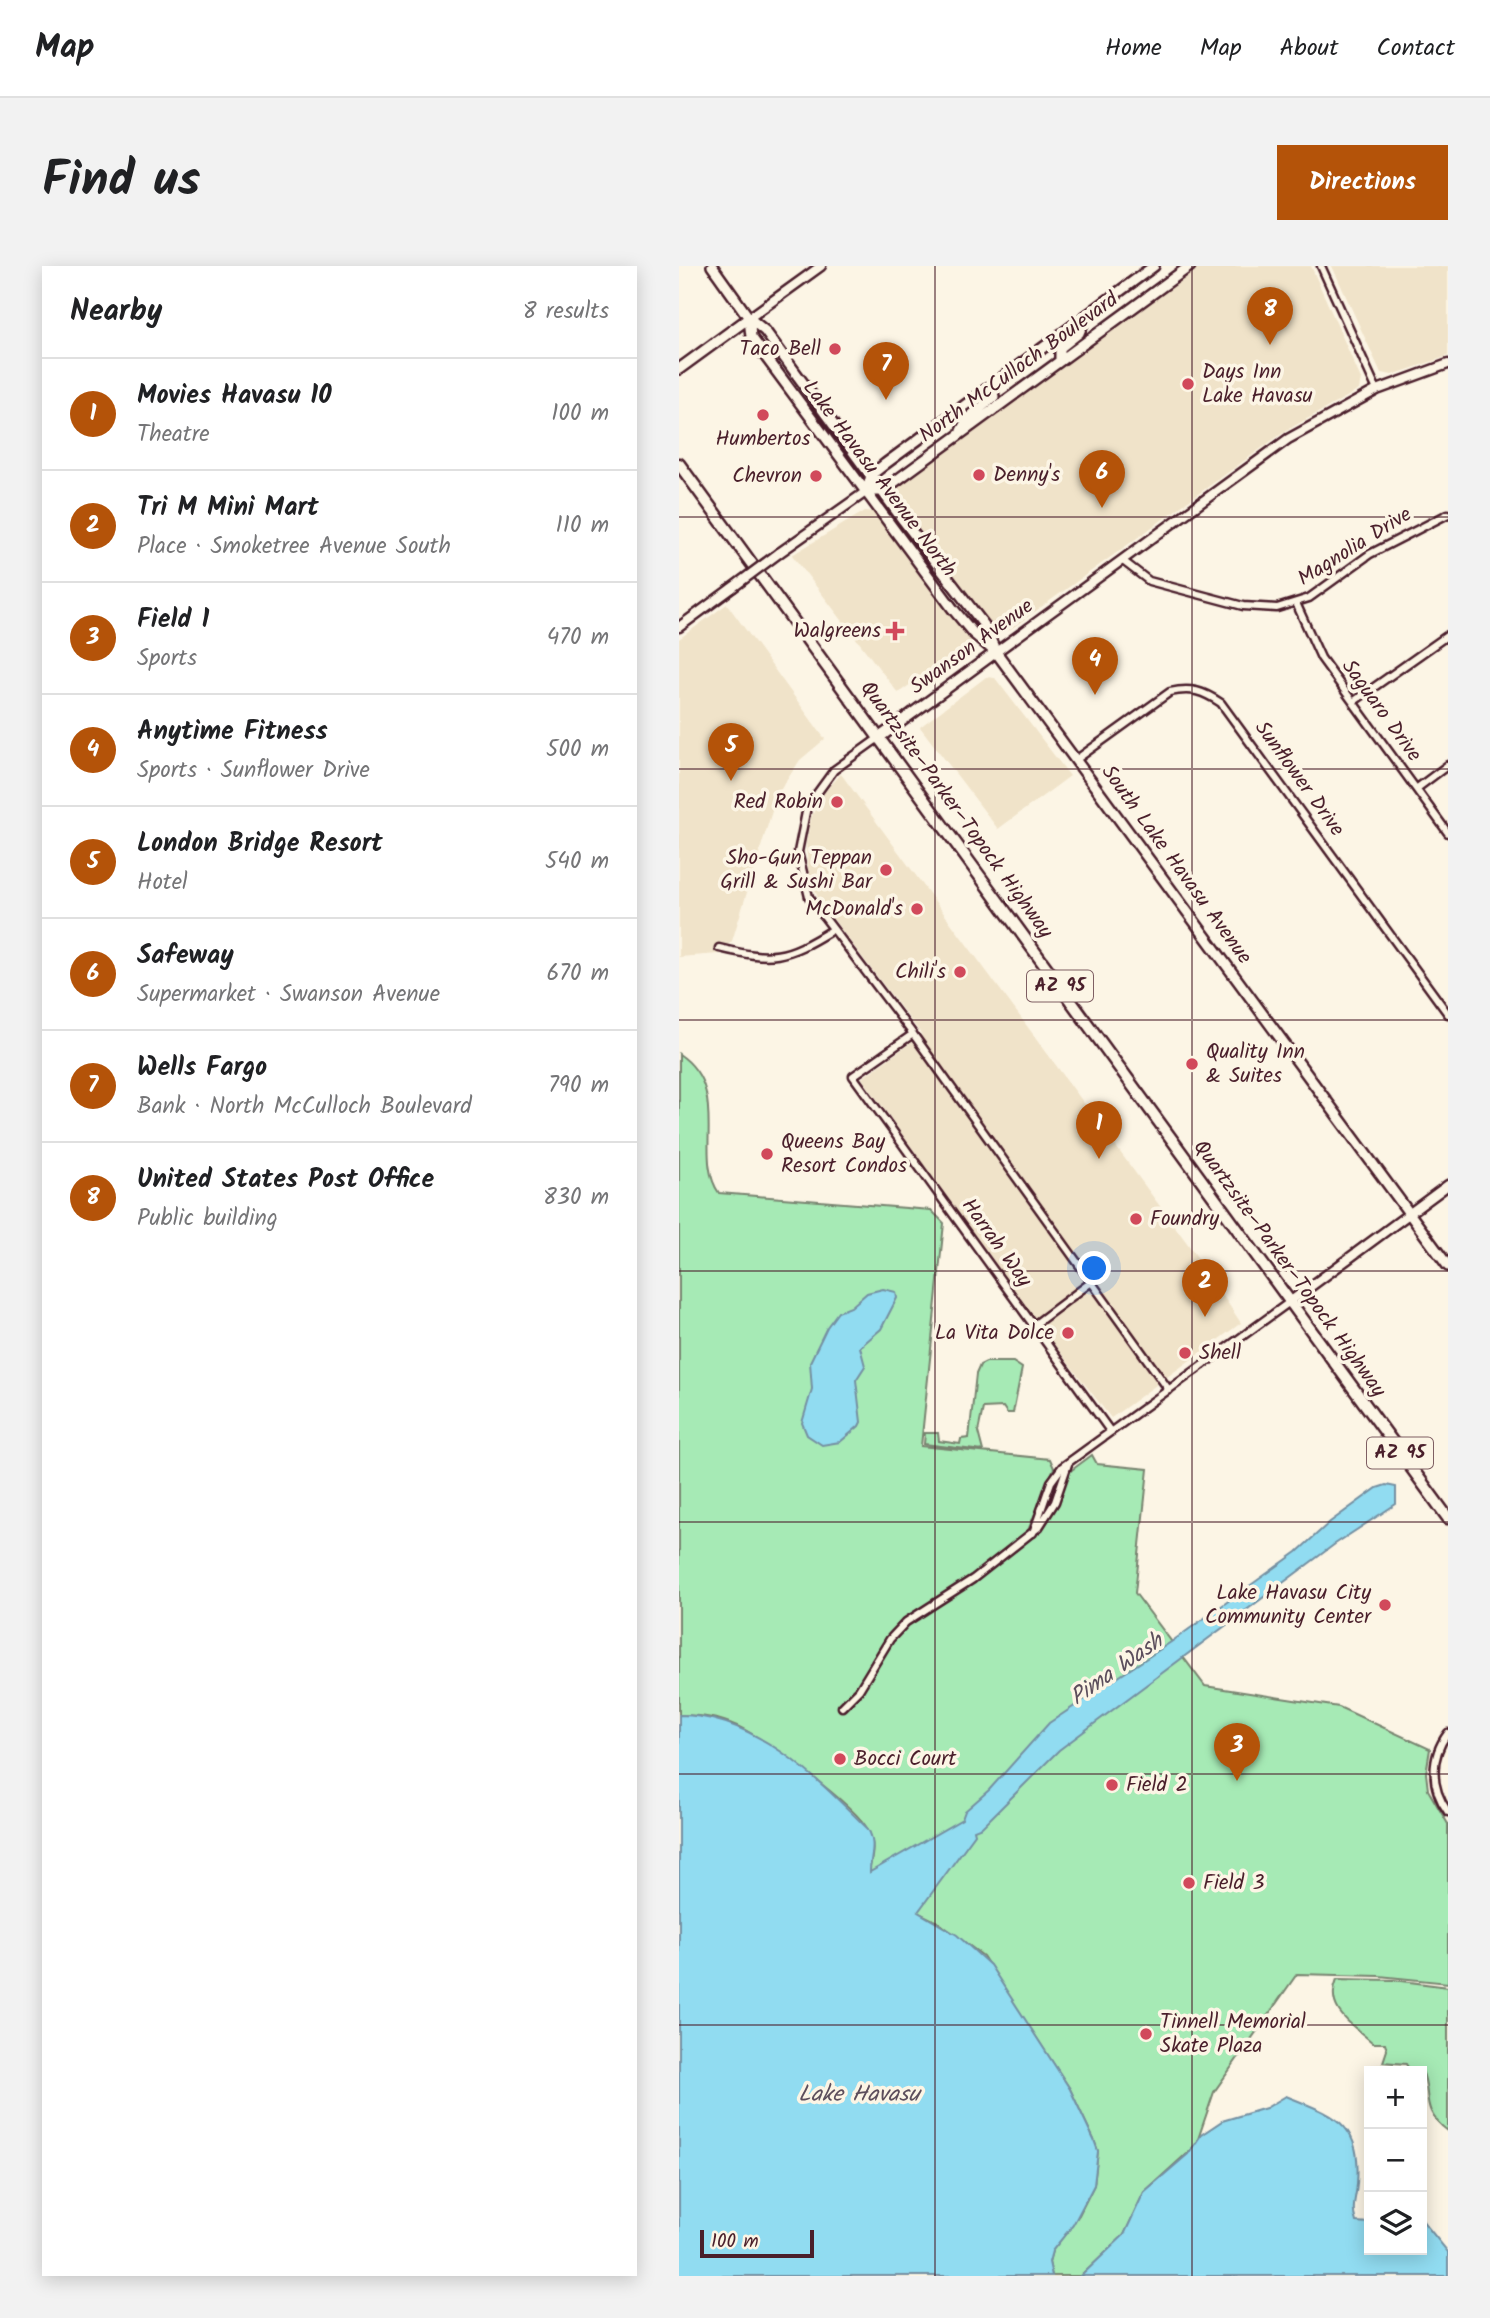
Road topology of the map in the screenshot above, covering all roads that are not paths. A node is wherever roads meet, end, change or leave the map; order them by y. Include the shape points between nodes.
1 (712, 266) edge
2 (821, 266) edge
3 (1154, 266) edge
4 (1189, 266) edge
5 (1321, 266) edge
6 (1086, 315) junction
7 (749, 318) junction
8 (1060, 359) junction
9 (1448, 363) edge
10 (679, 369) edge
11 (992, 385) junction
12 (1377, 390) junction
13 (960, 432) junction
14 (679, 464) edge
15 (871, 475) junction
16 (879, 487) junction
17 (867, 491) junction
18 (1448, 514) edge
19 (1123, 561) junction
20 (1296, 603) junction
21 (679, 627) edge
22 (1448, 635) edge
23 (996, 652) junction
24 (1353, 702) junction
25 (880, 737) junction
26 (1077, 759) junction
27 (1448, 765) edge
28 (1416, 789) junction
29 (1448, 833) edge
30 (831, 930) junction
31 (719, 948) dead end
32 (1448, 1014) edge
33 (913, 1034) junction
34 (1448, 1185) edge
35 (1409, 1213) junction
36 (1448, 1266) edge
37 (1090, 1283) junction
38 (1291, 1301) junction
39 (1034, 1325) junction
40 (1169, 1390) junction
41 (1111, 1431) junction
42 (1069, 1461) junction
43 (1448, 1518) edge
44 (1033, 1533) junction
45 (842, 1707) dead end
46 (1448, 1733) edge
47 (1448, 1812) edge

1 - 7 main road, Lake Havasu Avenue North
2 - 7 street
3 - 6 main road, North McCulloch Boulevard
4 - 8 main road, North McCulloch Boulevard
5 - 12 street
6 - 8 main road via 1079,333 1060,348
6 - 11 main road, North McCulloch Boulevard
7 - 10 main road
7 - 15 main road, Lake Havasu Avenue North via 765,331
7 - 17 main road, Lake Havasu Avenue North via 751,337
8 - 13 main road, North McCulloch Boulevard
9 - 12 street, Swanson Avenue
11 - 13 main road via 994,397 968,418
11 - 15 main road, North McCulloch Boulevard
12 - 19 street, Swanson Avenue via 1288,439
13 - 16 main road, North McCulloch Boulevard
14 - 25 highway, Quartzsite–Parker–Topock Highway / AZ 95
15 - 16 main road, Lake Havasu Avenue North
15 - 17 main road
16 - 17 main road
16 - 23 main road, South Lake Havasu Avenue via 984,625
17 - 21 street, bridge
17 - 23 main road, Lake Havasu Avenue North via 953,609
18 - 20 street, Magnolia Drive via 1370,554 1317,594
19 - 20 street, Magnolia Drive via 1149,581 1243,606
19 - 23 street, Swanson Avenue
20 - 24 street, Saguaro Drive via 1321,658
22 - 24 street
23 - 25 main road, Swanson Avenue
23 - 26 main road, South Lake Havasu Avenue
24 - 28 street, Saguaro Drive
25 - 30 street, Swanson Avenue via 828,776 811,799 801,825 802,880
25 - 38 highway, Quartzsite–Parker–Topock Highway / AZ 95
26 - 32 street, Sunflower Drive via 1170,692 1203,690 1221,702
26 - 35 main road, South Lake Havasu Avenue
27 - 28 street
28 - 29 street, Saguaro Drive
30 - 31 street via 786,955 756,957
30 - 33 street, Swanson Avenue
33 - 37 street, Swanson Avenue
33 - 39 street, Harrah Way via 853,1076
34 - 35 street
35 - 36 main road, South Lake Havasu Avenue
35 - 38 street
37 - 39 street
37 - 40 street, Swanson Avenue
38 - 40 street
38 - 43 highway, Quartzsite–Parker–Topock Highway / AZ 95
39 - 41 street, Harrah Way
40 - 41 street
41 - 42 street
42 - 44 street via 1055,1502
42 - 44 street via 1051,1482
44 - 45 street via 906,1622
46 - 47 street via 1434,1767 1437,1789

